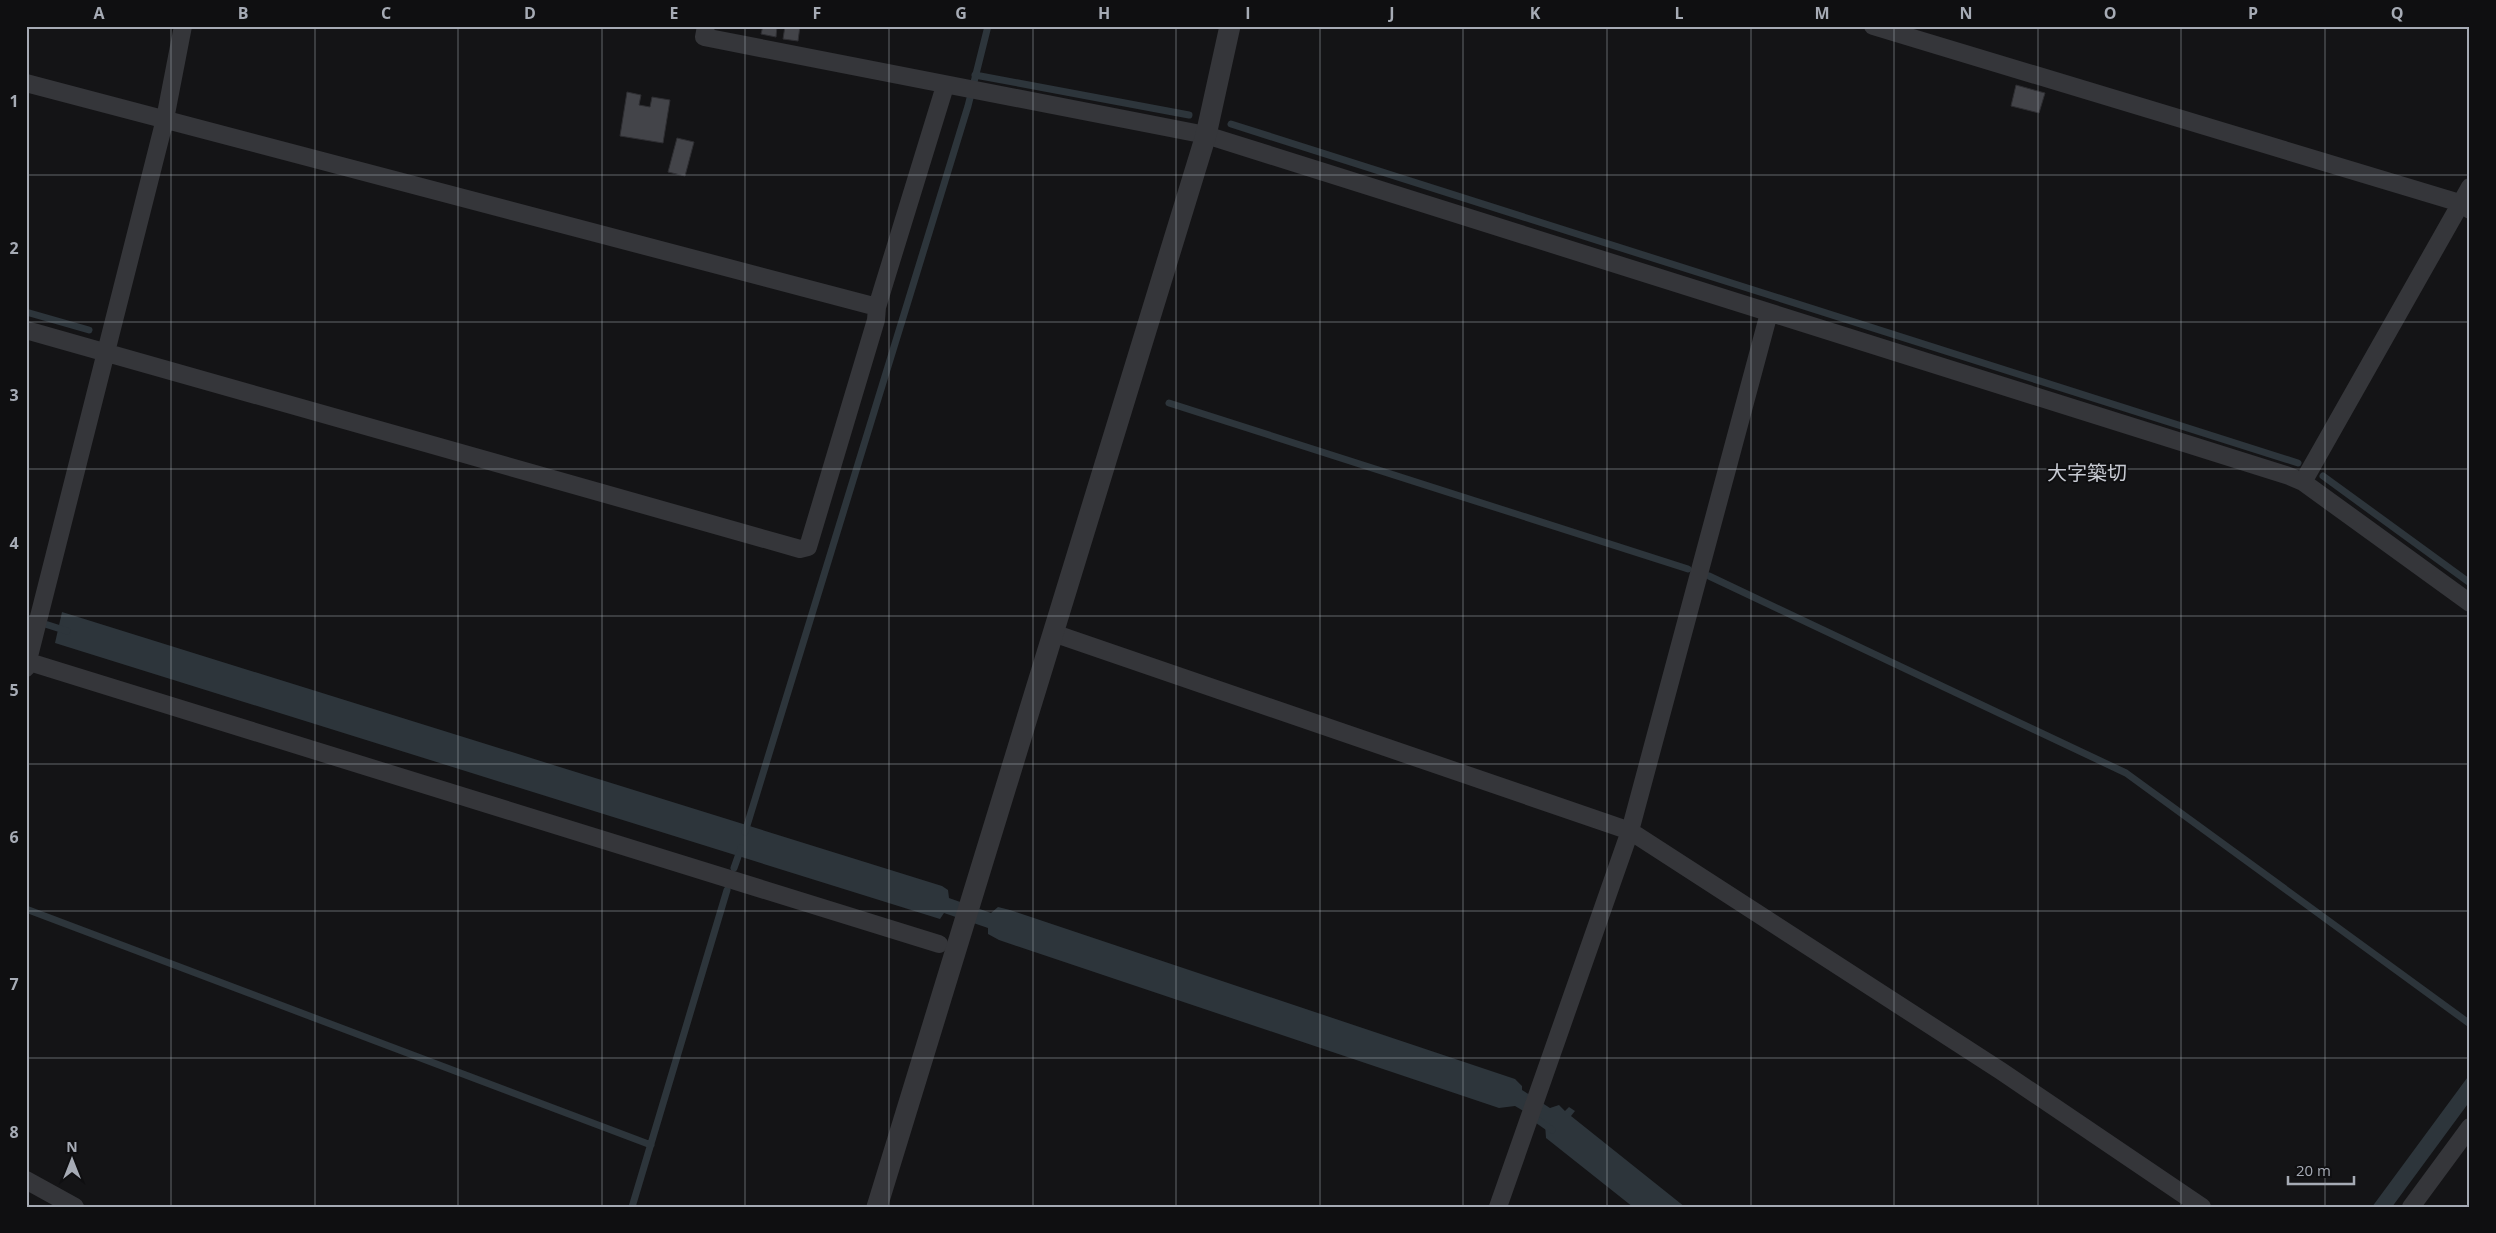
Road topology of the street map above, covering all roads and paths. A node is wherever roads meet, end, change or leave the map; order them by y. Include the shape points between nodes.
1 (183, 26) edge
2 (706, 26) edge
3 (1230, 26) edge
4 (1873, 26) edge
5 (26, 83) edge
6 (945, 86) junction
7 (165, 119) junction
8 (1206, 135) junction
9 (2470, 187) edge
10 (2465, 207) edge
11 (877, 307) junction
12 (1769, 313) junction
13 (26, 330) edge
14 (107, 353) junction
15 (2303, 482) junction
16 (2470, 603) edge
17 (1053, 633) junction
18 (27, 663) edge
19 (1630, 831) junction
20 (939, 944) dead end
21 (2470, 1127) edge
22 (26, 1180) edge
23 (74, 1207) edge
24 (877, 1207) edge
25 (1498, 1207) edge
26 (2202, 1207) edge
27 (2411, 1207) edge

1 - 7 street
2 - 6 street via 704,37
3 - 8 street
4 - 10 street
5 - 7 street
6 - 8 street
6 - 11 street
7 - 11 street
7 - 14 street
8 - 12 street
8 - 17 street
9 - 10 street
10 - 15 street
11 - 14 street via 876,320 808,546 800,549
12 - 15 street
12 - 19 street
13 - 14 street
14 - 18 street
15 - 16 street
17 - 19 street
17 - 24 street
18 - 20 street
19 - 25 street
19 - 26 street via 2001,1071
21 - 27 street
22 - 23 street

